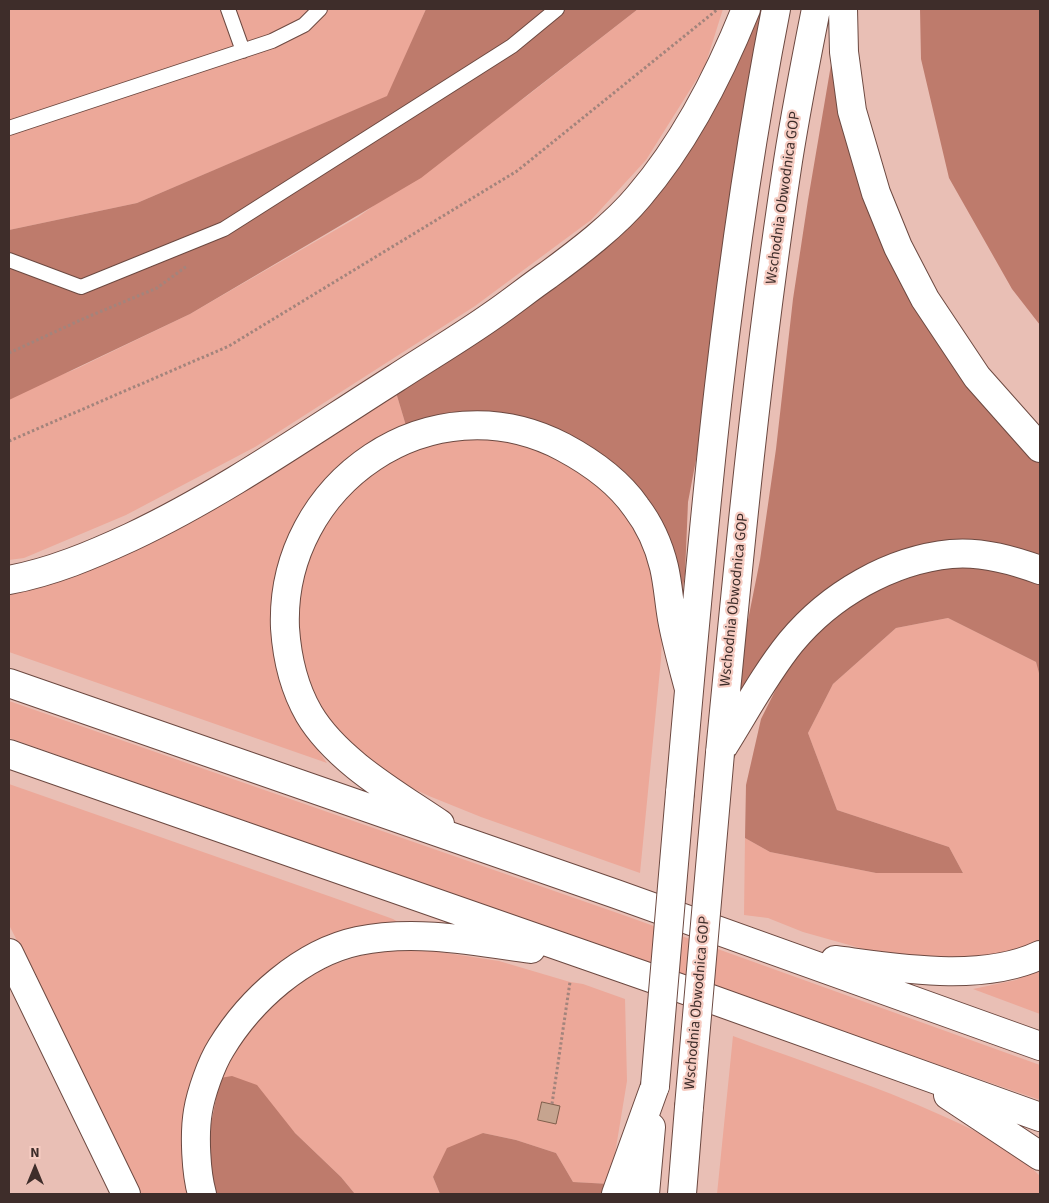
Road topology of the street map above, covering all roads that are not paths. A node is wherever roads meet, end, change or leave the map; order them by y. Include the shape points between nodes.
1 (228, 9) edge
2 (320, 9) edge
3 (557, 9) edge
4 (746, 9) edge
5 (776, 9) edge
6 (816, 9) edge
7 (843, 9) edge
8 (243, 51) junction
9 (9, 128) edge
10 (9, 260) edge
11 (1040, 448) edge
12 (1040, 570) edge
13 (9, 580) edge
14 (9, 683) edge
15 (689, 689) junction
16 (720, 753) junction
17 (9, 754) edge
18 (470, 844) junction
19 (781, 952) junction
20 (9, 953) edge
21 (1040, 955) edge
22 (591, 958) junction
23 (1040, 1046) edge
24 (914, 1072) junction
25 (655, 1086) junction
26 (1040, 1117) edge
27 (1040, 1156) edge
28 (126, 1194) edge
29 (202, 1194) edge
30 (616, 1194) edge
31 (645, 1194) edge
32 (682, 1194) edge

1 - 8 lane
2 - 8 lane via 304,25
3 - 10 lane via 512,46 224,230 82,286
4 - 13 highway via 709,92 666,162 638,198 566,261 492,316 191,507 84,557
5 - 15 highway via 725,333
6 - 16 highway, Wschodnia Obwodnica GOP via 788,160 766,316
7 - 11 highway via 844,52 852,111 876,193 898,246 925,299 977,377
8 - 9 lane
12 - 16 highway via 1007,559 952,554 901,565 853,588 810,622 792,641
14 - 18 highway
15 - 18 highway via 657,545 637,507 599,469 569,450 530,432 485,426 450,427 418,434 374,456 322,506 300,546 292,568 286,607 286,646 290,668 309,715 331,742 370,775
15 - 25 highway, bridge
16 - 32 highway, Wschodnia Obwodnica GOP, bridge
17 - 22 highway
18 - 19 highway
19 - 21 highway via 901,969 955,971 991,969
19 - 23 highway
20 - 28 highway
22 - 24 highway
22 - 29 highway via 443,937 396,937 339,947 292,971 264,994 243,1018 221,1048 208,1078 198,1111 198,1183
24 - 26 highway
24 - 27 highway
25 - 30 highway
25 - 31 highway

